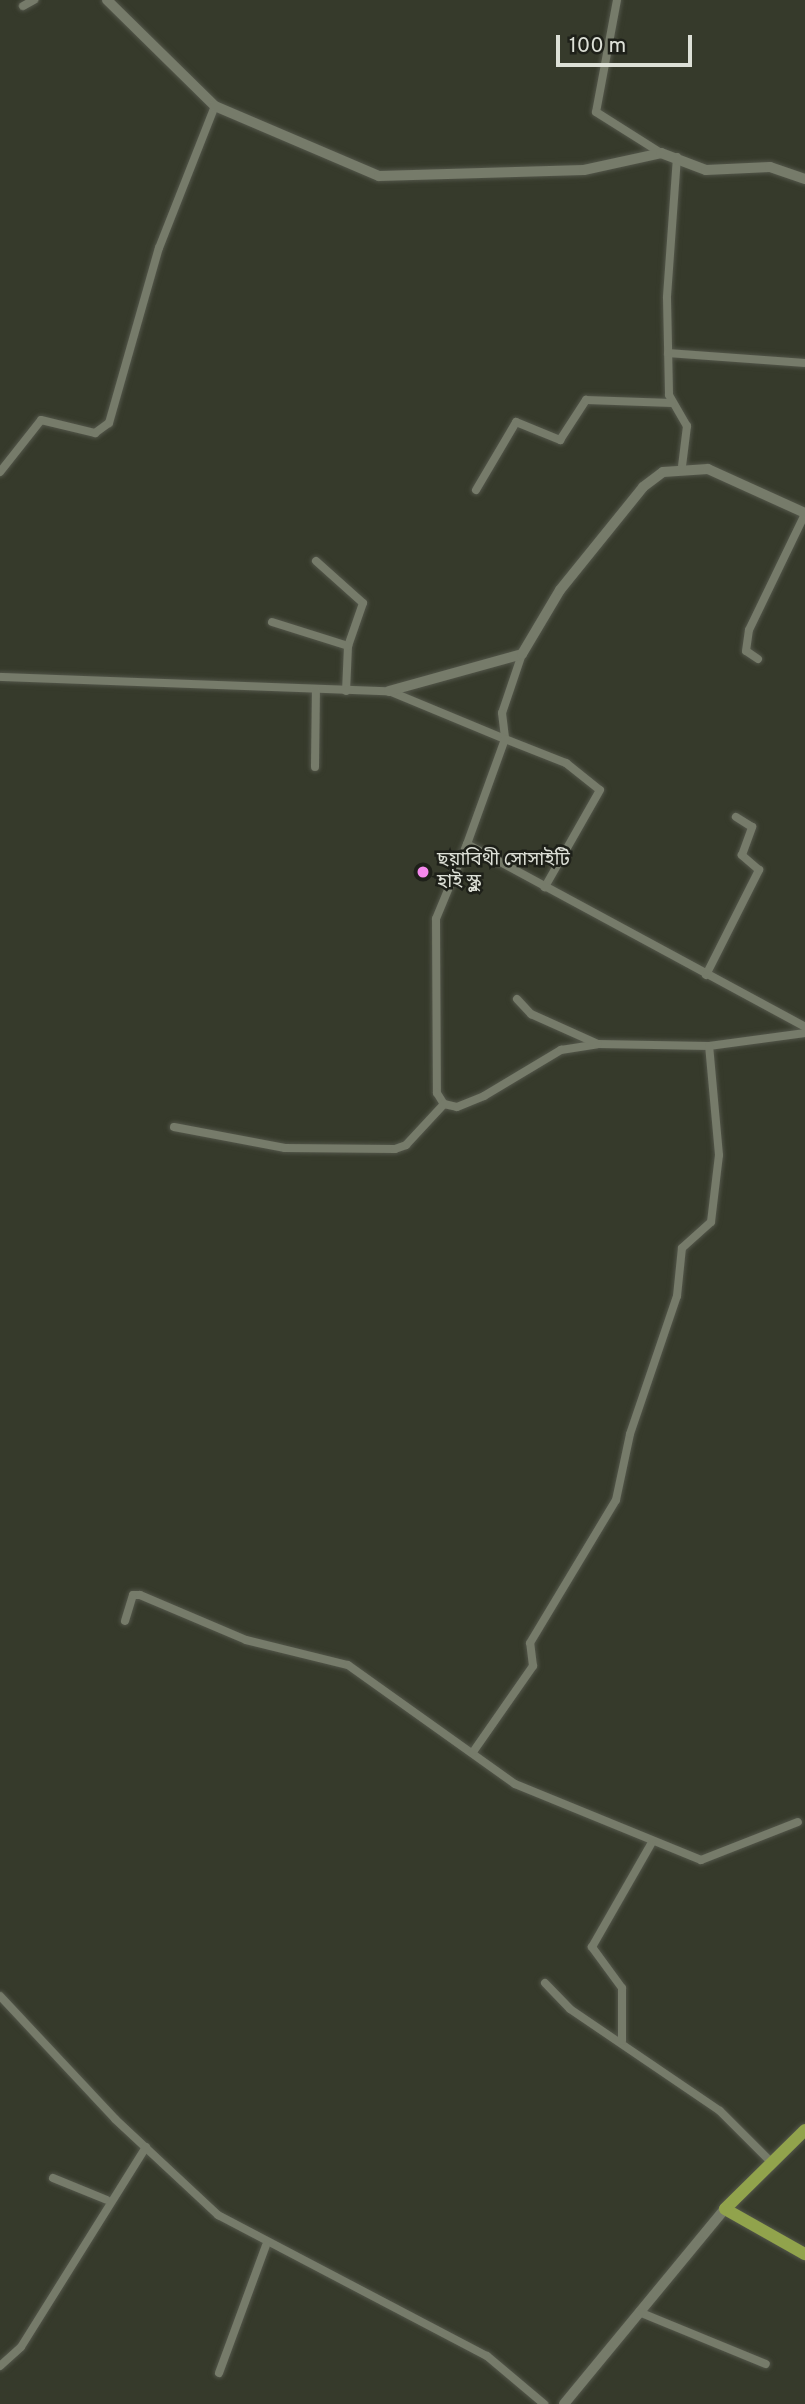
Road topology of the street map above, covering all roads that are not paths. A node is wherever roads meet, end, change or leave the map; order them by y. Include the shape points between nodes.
1 (34, 0) edge
2 (107, 0) edge
3 (617, 0) edge
4 (23, 6) dead end
5 (215, 106) junction
6 (662, 153) junction
7 (677, 157) junction
8 (805, 179) edge
9 (668, 353) junction
10 (805, 363) edge
11 (672, 404) junction
12 (682, 466) junction
13 (0, 472) edge
14 (476, 490) dead end
15 (805, 514) edge
16 (316, 561) dead end
17 (272, 622) dead end
18 (348, 646) junction
19 (522, 654) junction
20 (758, 659) dead end
21 (0, 677) edge
22 (316, 690) junction
23 (346, 691) junction
24 (389, 691) junction
25 (505, 739) junction
26 (315, 768) dead end
27 (736, 817) dead end
28 (467, 844) junction
29 (545, 887) junction
30 (706, 975) junction
31 (517, 999) dead end
32 (805, 1030) edge
33 (598, 1044) junction
34 (709, 1046) junction
35 (444, 1104) junction
36 (174, 1127) dead end
37 (125, 1621) dead end
38 (473, 1752) junction
39 (798, 1822) dead end
40 (651, 1844) junction
41 (545, 1983) dead end
42 (0, 1996) edge
43 (622, 2041) junction
44 (805, 2130) edge
45 (146, 2147) junction
46 (772, 2163) junction
47 (53, 2178) dead end
48 (107, 2200) junction
49 (725, 2209) junction
50 (266, 2245) junction
51 (805, 2254) edge
52 (639, 2312) junction
53 (766, 2364) dead end
54 (0, 2366) edge
55 (219, 2373) dead end
56 (544, 2404) edge
57 (564, 2404) edge

1 - 4 street
2 - 5 street
3 - 6 street via 596,112
5 - 6 street via 379,176 584,170
5 - 13 street via 159,248 109,423 95,433 41,420
6 - 7 street
7 - 8 street via 706,170 770,167
7 - 9 street via 669,218
9 - 10 street
9 - 11 street
11 - 12 street via 687,426
11 - 14 street via 586,400 560,440 516,422
12 - 15 main road via 708,469
12 - 19 main road via 643,487 560,590
15 - 20 street via 749,630 746,651
16 - 18 street via 363,603
17 - 18 street
18 - 23 street
19 - 24 main road
19 - 25 street via 502,713
21 - 22 street
22 - 23 street
22 - 26 street
23 - 24 street
24 - 25 street
25 - 28 street
25 - 29 street via 566,763 599,784
27 - 30 street via 752,827 742,855 759,870
28 - 29 street
28 - 35 street via 436,919 437,1093
29 - 30 street
30 - 32 street
31 - 33 street via 531,1014
32 - 34 street
33 - 34 street
33 - 35 street via 561,1050 457,1107
34 - 38 street via 719,1155 711,1222 682,1248 677,1296 630,1434 616,1500 530,1643 533,1665
35 - 36 street via 406,1146 395,1149 285,1148
37 - 38 street via 133,1595 140,1595 246,1640 348,1665
38 - 40 street via 515,1784 591,1811
39 - 40 street via 716,1859
40 - 43 street via 592,1947 622,1988
41 - 43 street via 570,2009
42 - 45 street
43 - 46 street via 720,2111
44 - 46 main road
45 - 48 street via 129,2180
45 - 50 street via 218,2214
46 - 49 main road
47 - 48 street
48 - 54 street via 21,2347
49 - 51 main road
49 - 52 street
50 - 55 street
50 - 56 street via 487,2356
52 - 53 street
52 - 57 street

